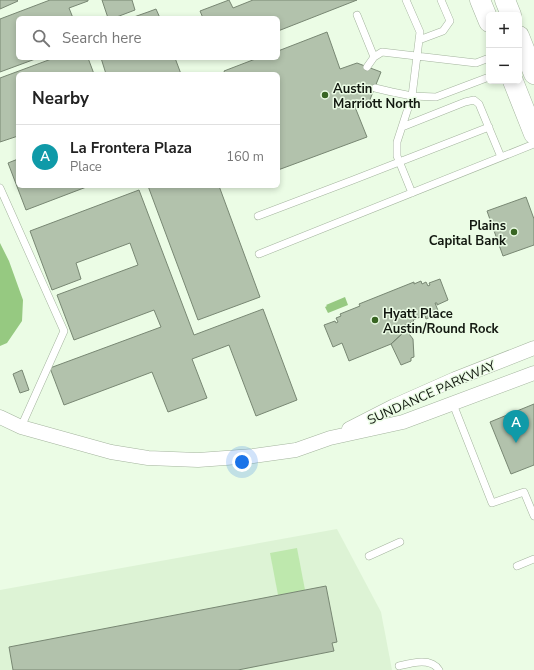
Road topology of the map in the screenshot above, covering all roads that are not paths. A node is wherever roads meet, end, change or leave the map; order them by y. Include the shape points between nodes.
1 (406, 0) edge
2 (441, 0) edge
3 (480, 0) edge
4 (505, 0) edge
5 (510, 12) edge
6 (357, 15) dead end
7 (486, 15) edge
8 (419, 40) junction
9 (523, 50) edge
10 (374, 57) junction
11 (417, 57) junction
12 (486, 59) edge
13 (367, 67) dead end
14 (534, 74) edge
15 (486, 78) edge
16 (514, 84) edge
17 (375, 88) dead end
18 (412, 96) junction
19 (402, 126) junction
20 (489, 127) junction
21 (534, 134) edge
22 (534, 144) edge
23 (501, 158) junction
24 (399, 162) junction
25 (0, 188) edge
26 (412, 193) junction
27 (258, 216) dead end
28 (259, 254) dead end
29 (534, 348) edge
30 (534, 373) edge
31 (454, 404) junction
32 (0, 417) edge
33 (21, 428) junction
34 (330, 438) junction
35 (534, 516) edge
36 (400, 542) dead end
37 (369, 556) dead end
38 (534, 559) edge
39 (517, 566) dead end
40 (399, 666) dead end
41 (439, 670) edge

1 - 8 lane via 420,32
2 - 8 lane via 450,21 443,31
3 - 7 street
4 - 5 street
6 - 10 lane
8 - 11 lane
9 - 14 street
10 - 11 lane via 382,52
10 - 13 lane
11 - 12 lane via 476,63
11 - 18 lane
15 - 18 lane via 436,97
16 - 21 street
17 - 18 lane
18 - 19 lane
19 - 20 lane via 474,100 479,104
19 - 24 lane via 397,142
20 - 23 lane
20 - 24 lane
22 - 23 lane
23 - 26 lane
24 - 26 lane
24 - 27 lane
25 - 33 lane via 64,331
26 - 28 lane
29 - 34 street, SUNDANCE PARKWAY via 455,379
30 - 31 street, SUNDANCE PARKWAY
31 - 34 street, SUNDANCE PARKWAY via 403,422
31 - 35 lane via 492,503 524,492
32 - 33 street, SUNDANCE PARKWAY
33 - 34 street, SUNDANCE PARKWAY via 111,452 148,458 198,460 296,450
36 - 37 lane
38 - 39 lane
40 - 41 lane via 426,662

